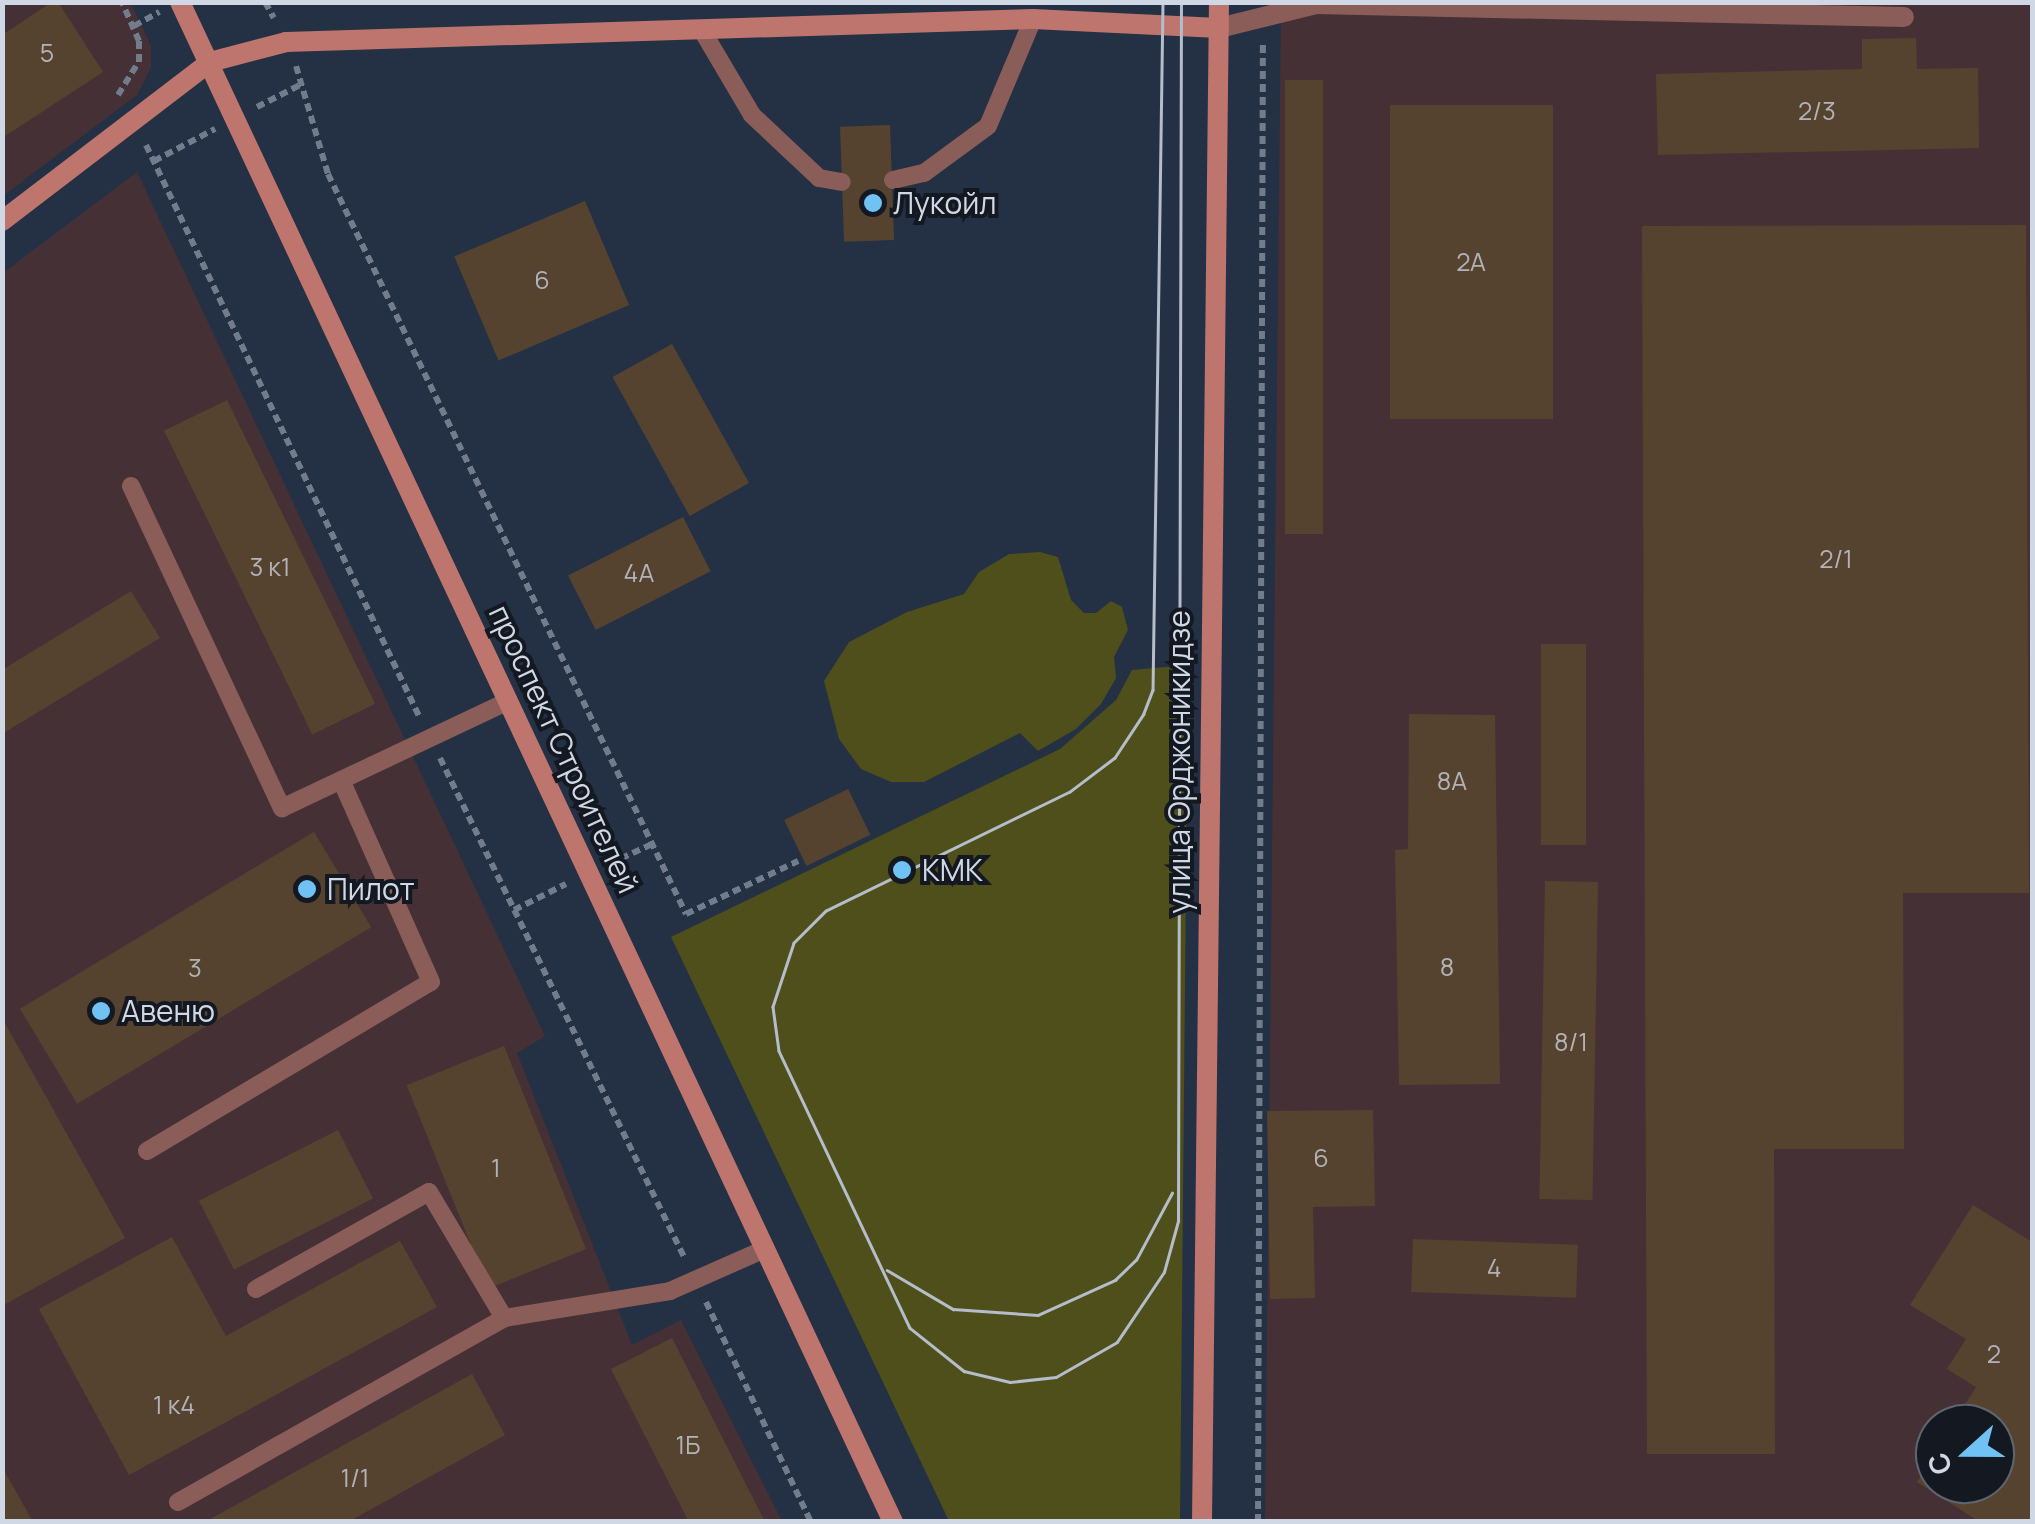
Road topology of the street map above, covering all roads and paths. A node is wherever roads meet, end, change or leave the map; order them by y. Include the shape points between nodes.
1 (180, 2) edge
2 (265, 2) edge
3 (1219, 2) edge
4 (1128, 12) edge
5 (1263, 17) junction
6 (1904, 18) dead end
7 (1033, 19) junction
8 (1218, 28) junction
9 (702, 32) junction
10 (286, 42) junction
11 (210, 62) junction
12 (893, 180) dead end
13 (842, 182) dead end
14 (2, 221) edge
15 (130, 486) dead end
16 (508, 701) junction
17 (341, 780) junction
18 (798, 861) dead end
19 (147, 1151) dead end
20 (765, 1249) junction
21 (256, 1289) dead end
22 (504, 1318) junction
23 (178, 1502) dead end
24 (894, 1522) edge
25 (1202, 1522) edge
26 (1258, 1522) edge

1 - 11 street, проспект Строителей
2 - 10 path
3 - 8 street, улица Орджоникидзе
4 - 7 street
4 - 8 street
5 - 6 street via 1316,4
5 - 8 street
5 - 26 path
7 - 9 street
7 - 12 lane via 988,126 924,173
8 - 25 street, улица Орджоникидзе
9 - 10 street
9 - 13 lane via 752,115 819,178
10 - 11 street
10 - 18 path via 328,174 686,914
11 - 14 street
11 - 16 street, проспект Строителей
15 - 17 lane via 282,808
16 - 17 lane
16 - 20 street, проспект Строителей
17 - 19 lane via 430,982
20 - 22 lane via 670,1291
20 - 24 street, проспект Строителей
21 - 22 lane via 430,1192
22 - 23 lane

